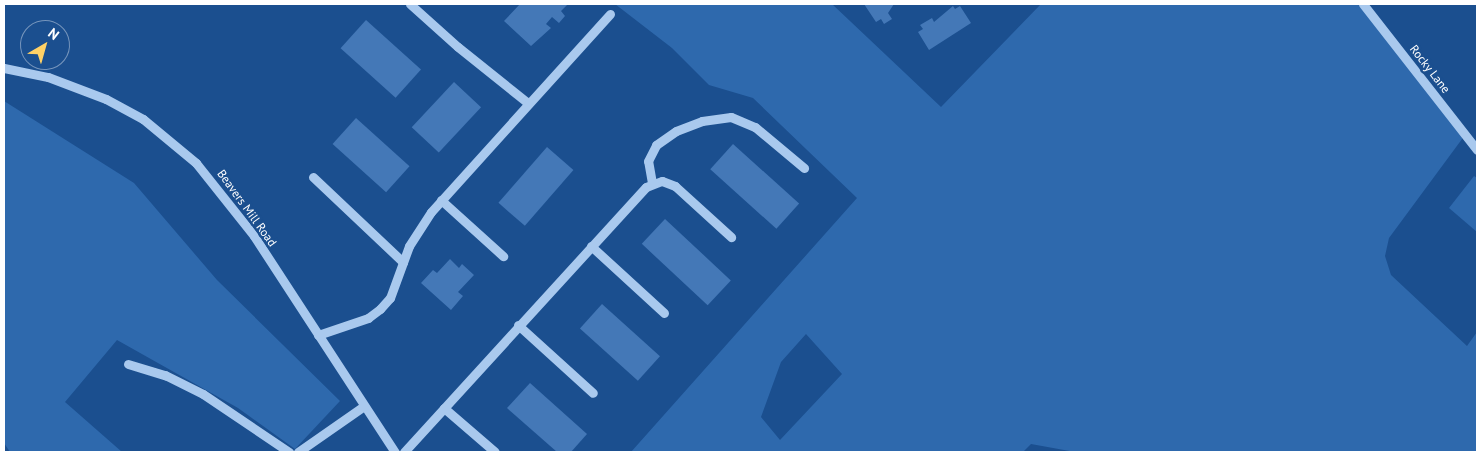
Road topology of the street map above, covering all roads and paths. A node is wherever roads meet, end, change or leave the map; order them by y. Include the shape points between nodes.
1 (410, 4) edge
2 (1363, 4) edge
3 (610, 14) dead end
4 (4, 68) edge
5 (528, 103) junction
6 (1477, 150) edge
7 (804, 168) dead end
8 (313, 177) dead end
9 (652, 183) junction
10 (441, 200) junction
11 (730, 237) dead end
12 (591, 246) junction
13 (503, 256) dead end
14 (403, 262) junction
15 (664, 313) dead end
16 (518, 326) junction
17 (318, 335) junction
18 (128, 364) dead end
19 (593, 393) dead end
20 (364, 406) junction
21 (444, 408) junction
22 (289, 452) edge
23 (298, 452) edge
24 (395, 452) edge
25 (404, 452) edge
26 (495, 452) edge

1 - 5 street
2 - 6 street, Rocky Lane
3 - 5 street
4 - 17 street, Beavers Mill Road via 48,77 90,92 143,119 170,140 219,189
5 - 10 street
7 - 9 street via 755,127 732,117 702,121 676,131 656,145 648,161
8 - 14 street
9 - 11 street via 675,186
9 - 12 street
10 - 13 street
10 - 14 street via 420,226
12 - 15 street
12 - 16 street
14 - 17 street via 399,280 380,309 368,318
16 - 19 street
16 - 21 street
17 - 20 street, Beavers Mill Road
18 - 22 street via 165,375 203,394
20 - 23 street
20 - 24 street, Beavers Mill Road
21 - 25 street
21 - 26 street

